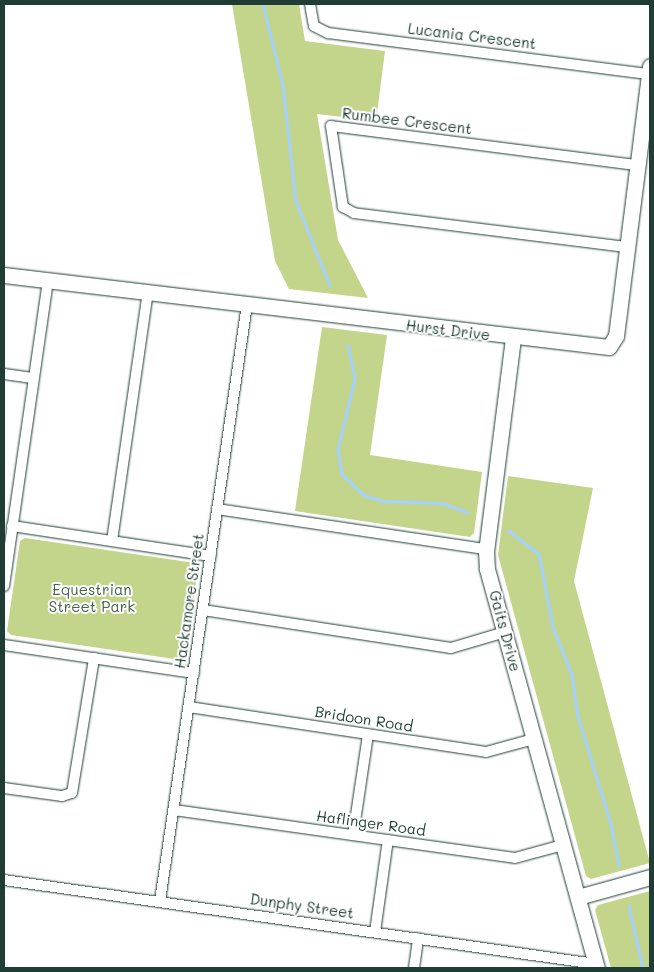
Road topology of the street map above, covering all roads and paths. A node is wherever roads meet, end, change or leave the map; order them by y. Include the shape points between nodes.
1 (310, 4) edge
2 (650, 70) edge
3 (637, 165) junction
4 (626, 247) junction
5 (4, 275) edge
6 (48, 280) junction
7 (148, 292) junction
8 (247, 305) junction
9 (513, 338) junction
10 (4, 374) edge
11 (33, 378) junction
12 (217, 509) junction
13 (12, 526) junction
14 (112, 541) junction
15 (486, 549) junction
16 (211, 556) junction
17 (4, 582) edge
18 (203, 610) junction
19 (505, 632) junction
20 (4, 645) edge
21 (94, 658) junction
22 (194, 673) junction
23 (189, 707) junction
24 (368, 735) junction
25 (534, 739) junction
26 (4, 788) edge
27 (174, 810) junction
28 (353, 835) junction
29 (388, 840) junction
30 (563, 845) junction
31 (650, 877) edge
32 (4, 880) edge
33 (578, 897) junction
34 (160, 901) junction
35 (375, 932) junction
36 (418, 938) junction
37 (596, 966) edge
38 (414, 968) edge

1 - 2 street, Lucania Crescent via 314,26 328,33
2 - 3 street, Hurst Drive
3 - 4 street, Hurst Drive
3 - 4 street, Rumbee Crescent via 331,126 343,207 354,213
4 - 9 street, Hurst Drive via 616,336 609,348
5 - 6 street, Hurst Drive
6 - 7 street, Hurst Drive
6 - 11 street
7 - 8 street, Hurst Drive
7 - 14 street
8 - 9 street, Hurst Drive
8 - 12 street, Hackamore Street
9 - 15 street, Gaits Drive
10 - 11 street
11 - 13 street
12 - 15 street
12 - 16 street, Hackamore Street
13 - 14 street
13 - 17 street
14 - 16 street
15 - 19 street, Gaits Drive
16 - 18 street, Hackamore Street
18 - 19 street via 451,648
18 - 22 street, Hackamore Street
19 - 25 street, Gaits Drive
20 - 21 street
21 - 22 street
21 - 26 street via 72,793 62,796
22 - 23 street, Hackamore Street
23 - 24 street, Bridoon Road
23 - 27 street, Hackamore Street
24 - 25 street, Bridoon Road via 486,752
24 - 28 street
25 - 30 street, Gaits Drive
27 - 28 street, Haflinger Road
27 - 34 street, Hackamore Street
28 - 29 street, Haflinger Road
29 - 30 street, Haflinger Road via 515,858
29 - 35 street
30 - 33 street, Gaits Drive
31 - 33 street
32 - 34 street, Dunphy Street
33 - 37 street, Gaits Drive
34 - 35 street, Dunphy Street
35 - 36 street, Dunphy Street
36 - 37 street, Dunphy Street
36 - 38 street

